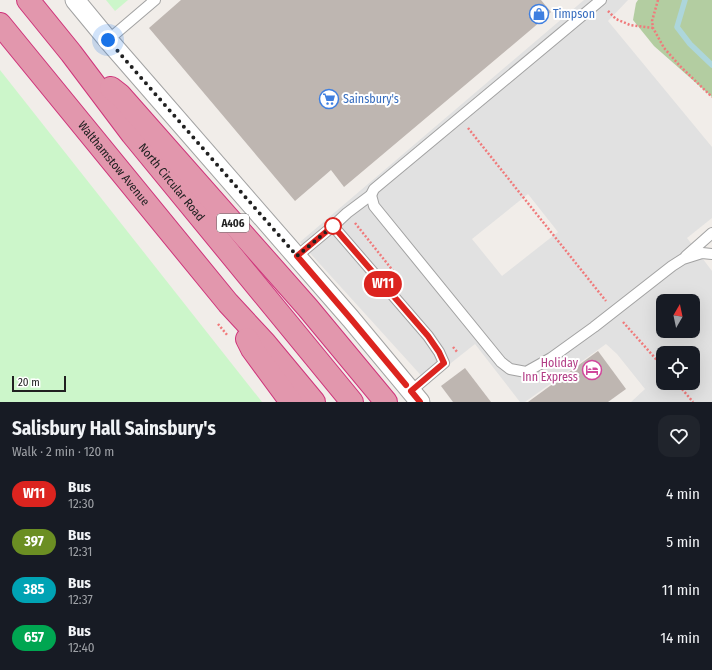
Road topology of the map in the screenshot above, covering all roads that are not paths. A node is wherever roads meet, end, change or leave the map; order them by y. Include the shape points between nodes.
1 (28, 0) edge
2 (75, 0) edge
3 (155, 0) edge
4 (604, 4) edge
5 (0, 24) edge
6 (108, 40) junction
7 (71, 53) junction
8 (371, 195) junction
9 (333, 226) junction
10 (712, 233) edge
11 (712, 254) edge
12 (297, 256) junction
13 (683, 259) junction
14 (228, 303) junction
15 (415, 397) edge
16 (291, 402) edge
17 (314, 402) edge
18 (352, 402) edge
19 (386, 402) edge

1 - 7 highway, A406
2 - 6 street
3 - 6 lane
4 - 8 lane via 374,189
5 - 14 highway, Walthamstow Avenue
6 - 12 street
7 - 18 highway, North Circular Road / A406 via 132,134
7 - 19 highway, A406 via 120,95 308,308
8 - 9 lane
8 - 13 lane via 374,206 501,362 510,369 526,372 551,358
9 - 12 lane
9 - 15 lane via 439,352 444,363
10 - 13 lane
11 - 13 lane via 702,253
12 - 15 street
14 - 16 highway via 252,349
14 - 17 highway

